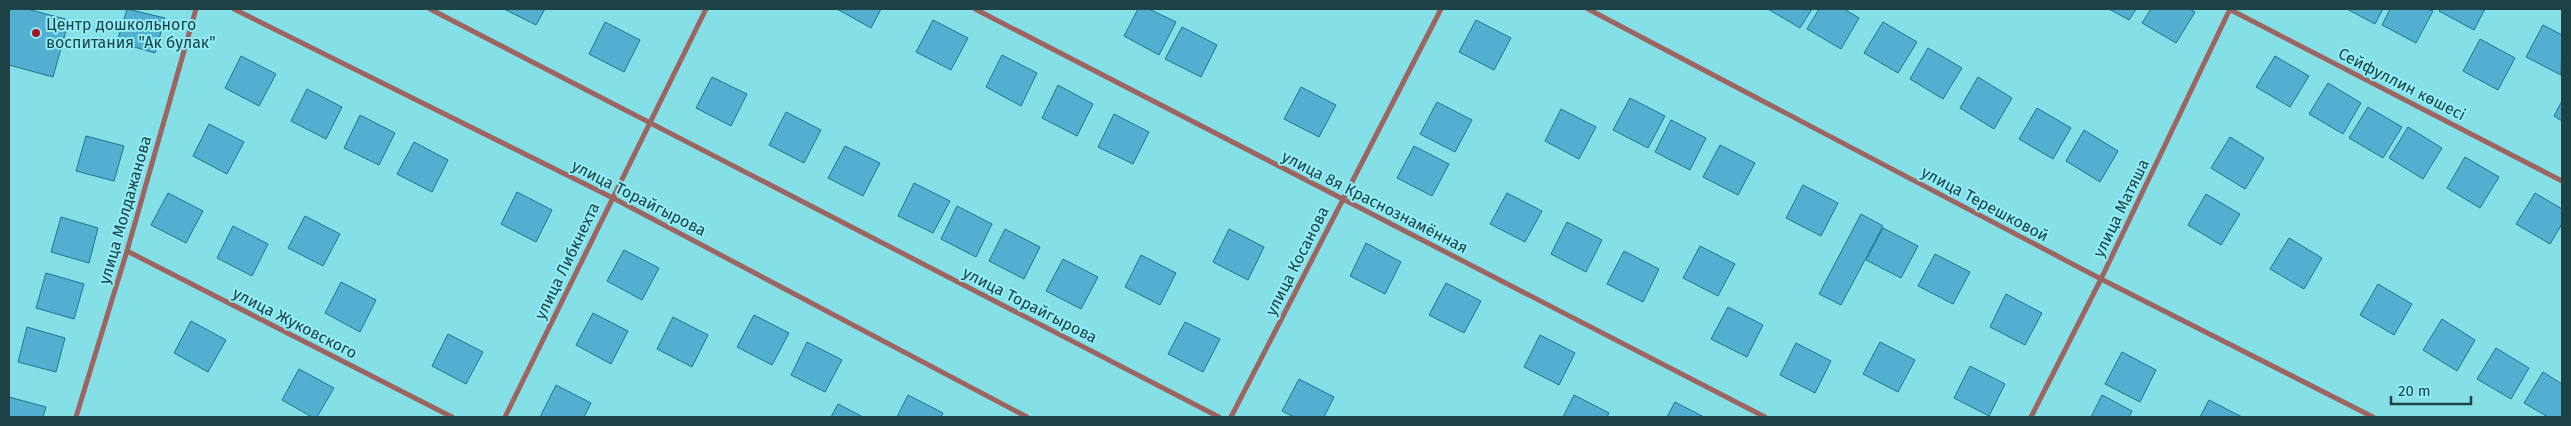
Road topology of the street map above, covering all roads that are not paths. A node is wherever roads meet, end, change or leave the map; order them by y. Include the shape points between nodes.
1 (196, 9) edge
2 (234, 9) edge
3 (430, 9) edge
4 (706, 9) edge
5 (975, 9) edge
6 (1440, 9) edge
7 (1588, 9) edge
8 (2230, 9) edge
9 (650, 122) junction
10 (2562, 181) edge
11 (613, 198) junction
12 (1342, 200) junction
13 (127, 250) junction
14 (2101, 279) junction
15 (76, 417) edge
16 (452, 417) edge
17 (505, 417) edge
18 (1028, 417) edge
19 (1219, 417) edge
20 (1231, 417) edge
21 (1765, 417) edge
22 (2031, 417) edge
23 (2372, 417) edge

1 - 13 street, улица Молдажанова
2 - 11 street, улица Торайгырова
3 - 9 street, улица Торайгырова
4 - 9 street, улица Либкнехта
5 - 12 street, улица 8я Краснознамённая
6 - 12 street, улица Косанова
7 - 14 street, улица Терешковой
8 - 10 street, Сейфуллин көшесі
8 - 14 street, улица Матяша
9 - 11 street, улица Либкнехта
9 - 19 street, улица Торайгырова
11 - 17 street, улица Либкнехта
11 - 18 street, улица Торайгырова
12 - 20 street, улица Косанова
12 - 21 street, улица 8я Краснознамённая
13 - 15 street, улица Молдажанова
13 - 16 street, улица Жуковского
14 - 22 street, улица Матяша
14 - 23 street, улица Терешковой

